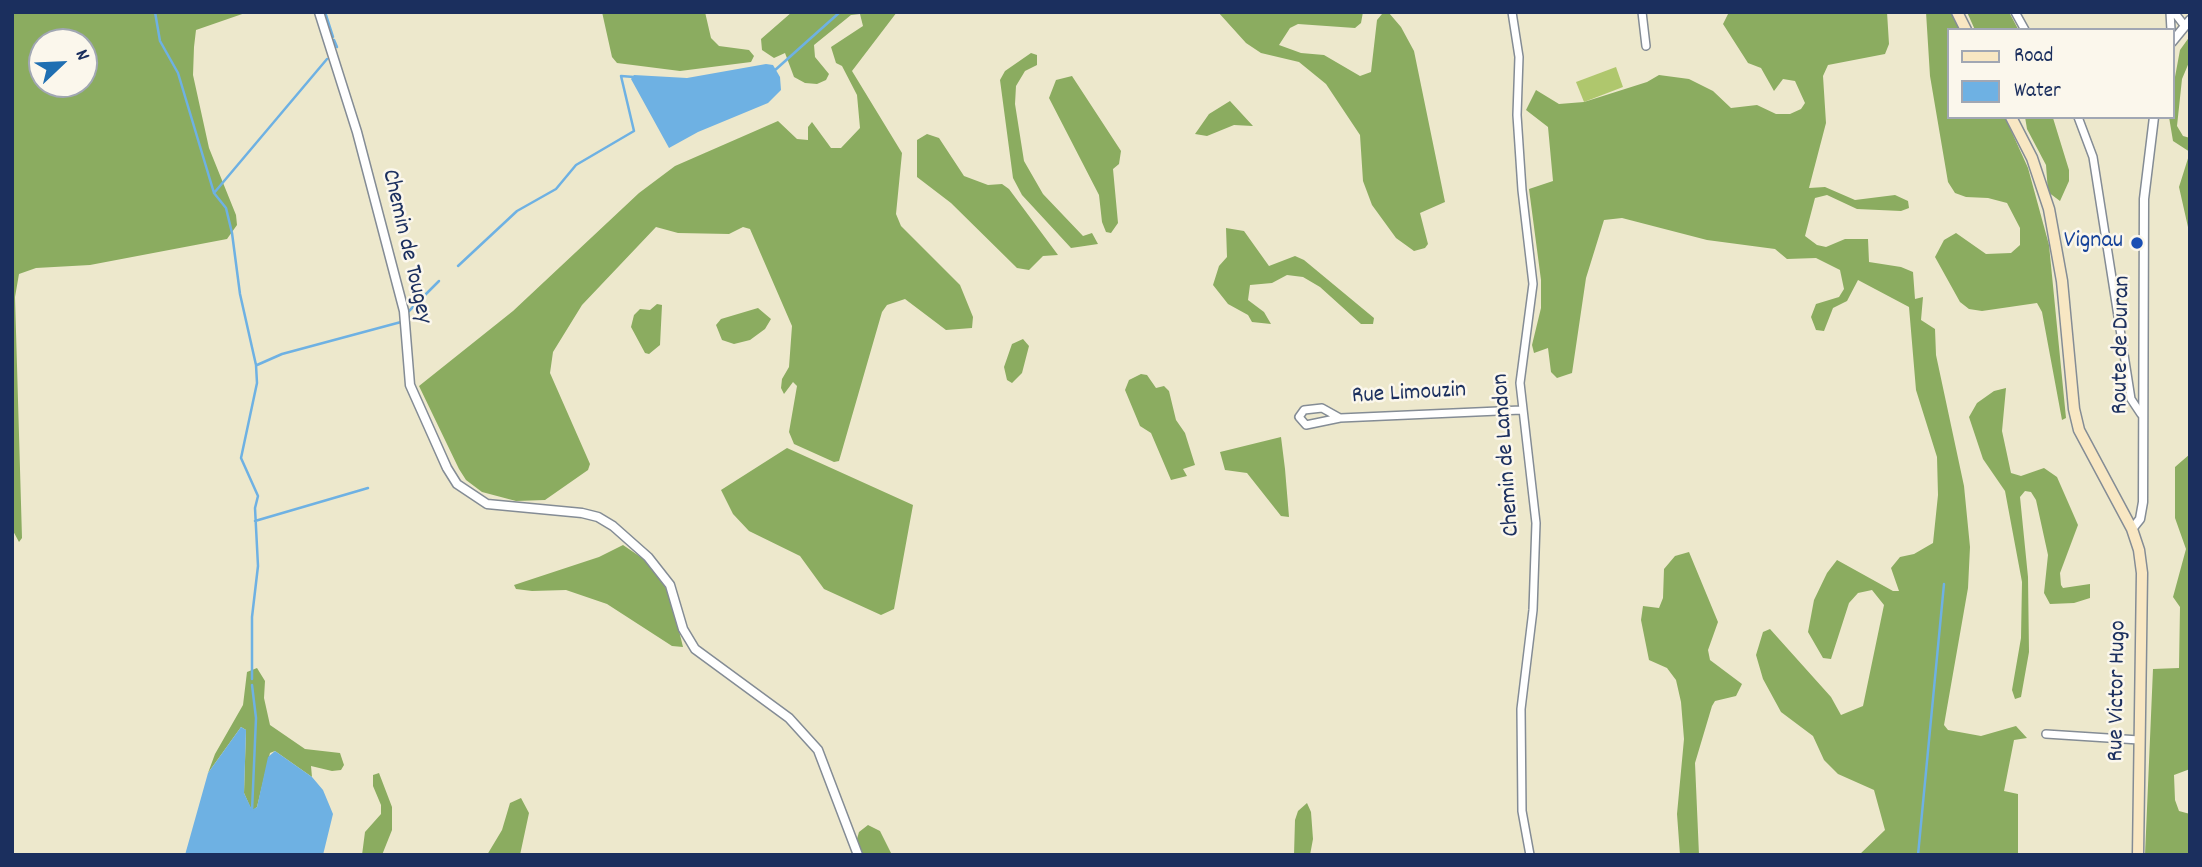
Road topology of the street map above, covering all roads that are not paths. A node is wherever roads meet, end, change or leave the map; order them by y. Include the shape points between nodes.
1 (319, 12) edge
2 (1512, 12) edge
3 (1642, 12) edge
4 (1957, 12) edge
5 (2015, 12) edge
6 (2172, 12) edge
7 (2187, 23) edge
8 (1965, 28) edge
9 (2024, 28) edge
10 (2174, 35) edge
11 (1646, 46) dead end
12 (2012, 119) edge
13 (2079, 119) edge
14 (2154, 119) edge
15 (1521, 410) junction
16 (2141, 414) junction
17 (1340, 418) junction
18 (2132, 529) junction
19 (2046, 734) dead end
20 (2139, 740) junction
21 (858, 855) edge
22 (1530, 855) edge
23 (2138, 855) edge

1 - 21 street, Chemin de Tougey via 357,132 404,311 410,385 457,484 487,504 598,517 648,557 670,585 683,629 695,649 789,718 818,750
2 - 15 street, Chemin de Landon via 1519,57 1522,190 1533,284 1521,358
3 - 11 street
4 - 8 main road
5 - 9 street
6 - 7 street
7 - 10 street
12 - 18 main road, Rue Victor Hugo via 2032,158 2051,220 2079,430
13 - 16 street via 2093,157 2131,399
14 - 16 street, Route de Duran via 2144,200
15 - 17 street, Rue Limouzin
15 - 22 street, Chemin de Landon via 1535,512 1533,610 1521,709 1522,811
16 - 18 street, Route de Duran via 2143,502 2140,519
17 - 17 street, Rue Limouzin via 1322,408 1304,410 1299,417 1306,425
18 - 20 main road, Rue Victor Hugo via 2142,573
19 - 20 street
20 - 23 main road, Rue Victor Hugo

